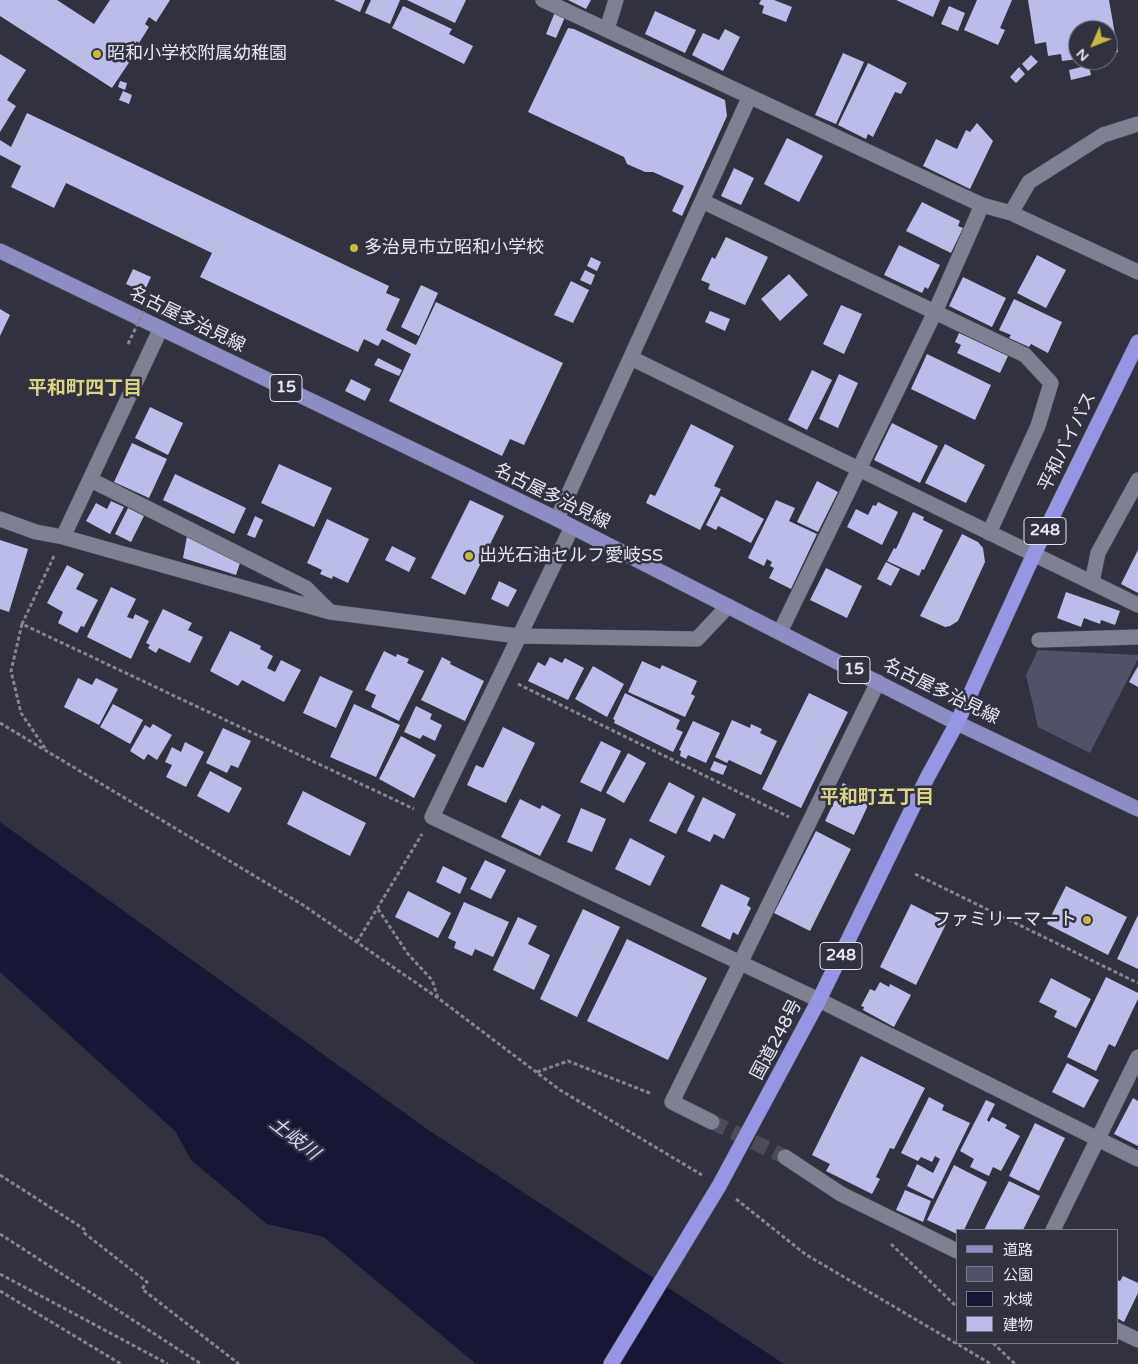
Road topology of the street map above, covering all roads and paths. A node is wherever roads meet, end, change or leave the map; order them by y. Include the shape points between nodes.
1 (543, 0) edge
2 (616, 0) edge
3 (607, 29) junction
4 (749, 98) junction
5 (1138, 124) edge
6 (702, 201) junction
7 (982, 205) junction
8 (1011, 213) junction
9 (0, 251) edge
10 (1138, 272) edge
11 (191, 312) dead end
12 (934, 312) junction
13 (161, 328) junction
14 (1138, 342) edge
15 (128, 344) dead end
16 (631, 358) junction
17 (858, 470) junction
18 (91, 480) junction
19 (1138, 480) edge
20 (0, 519) edge
21 (557, 519) junction
22 (572, 527) junction
23 (989, 533) junction
24 (63, 537) junction
25 (1034, 554) junction
26 (1092, 582) junction
27 (1138, 605) edge
28 (728, 606) junction
29 (330, 612) junction
30 (22, 624) junction
31 (780, 632) junction
32 (518, 636) junction
33 (1138, 637) edge
34 (1039, 640) dead end
35 (500, 675) junction
36 (878, 682) junction
37 (0, 723) edge
38 (957, 723) junction
39 (46, 749) junction
40 (1138, 809) edge
41 (432, 817) junction
42 (807, 826) junction
43 (915, 874) dead end
44 (378, 909) junction
45 (357, 942) junction
46 (739, 963) junction
47 (1138, 983) edge
48 (438, 998) junction
49 (819, 1000) junction
50 (1138, 1057) edge
51 (538, 1072) junction
52 (672, 1102) junction
53 (712, 1122) tunnel mouth
54 (1098, 1140) junction
55 (785, 1157) tunnel mouth
56 (1138, 1159) edge
57 (0, 1174) edge
58 (719, 1186) junction
59 (1054, 1229) edge
60 (0, 1234) edge
61 (888, 1241) dead end
62 (956, 1251) edge
63 (0, 1274) edge
64 (0, 1291) edge
65 (956, 1306) edge
66 (1118, 1330) edge
67 (1138, 1340) edge
68 (956, 1343) edge
69 (957, 1344) edge
70 (994, 1344) edge
71 (121, 1364) edge
72 (168, 1364) edge
73 (202, 1364) edge
74 (239, 1364) edge
75 (611, 1364) edge
76 (991, 1364) edge
77 (1015, 1364) edge

1 - 3 street
2 - 3 street
3 - 4 street
4 - 6 street
4 - 7 street
5 - 8 street via 1103,135 1029,182
6 - 12 street
6 - 16 street
7 - 8 street
7 - 12 street
8 - 10 street
9 - 13 main road, 名古屋多治見線 / 15
11 - 15 path, bridge via 152,294
12 - 17 street
12 - 23 street via 1025,355 1051,383 1038,426
13 - 18 street
13 - 21 main road, 名古屋多治見線 / 15
14 - 25 highway, 平和バイパス / 248
16 - 17 street
16 - 21 street
17 - 23 street
17 - 31 street
18 - 24 street
18 - 29 street via 306,588
19 - 26 street via 1098,553
20 - 24 street via 36,532
21 - 22 main road, 名古屋多治見線 / 15
22 - 28 main road, 名古屋多治見線 / 15
22 - 32 street
23 - 25 street
24 - 29 street
24 - 30 path
25 - 26 street
25 - 38 highway, 平和バイパス / 248
26 - 27 street
28 - 31 main road, 名古屋多治見線 / 15
28 - 32 street via 697,639
29 - 32 street
30 - 39 path via 11,671 21,713
30 - 41 path
31 - 36 main road, 名古屋多治見線 / 15
32 - 35 street
33 - 34 street
35 - 41 street
35 - 42 path
36 - 38 main road, 名古屋多治見線 / 15
36 - 42 street
37 - 39 path
38 - 40 main road, 名古屋多治見線 / 15
38 - 49 highway, 国道248号 / 248
39 - 45 path via 303,905
41 - 44 path
41 - 46 street
42 - 46 street
43 - 47 path
44 - 45 path
44 - 48 path via 408,954 432,980
45 - 48 path
46 - 49 street
46 - 52 street
48 - 51 path
49 - 54 street
49 - 58 highway, 国道248号 / 248
50 - 54 street
51 - 52 path via 568,1061
51 - 58 path via 560,1090
52 - 53 street
54 - 56 street
54 - 59 street
55 - 62 street via 841,1194
57 - 74 path via 84,1229 83,1232 147,1282 142,1288
58 - 68 path via 805,1254
58 - 75 highway, 国道248号 / 248
60 - 73 path
61 - 65 path
63 - 72 path
64 - 71 path
66 - 67 street
69 - 76 path
70 - 77 path

